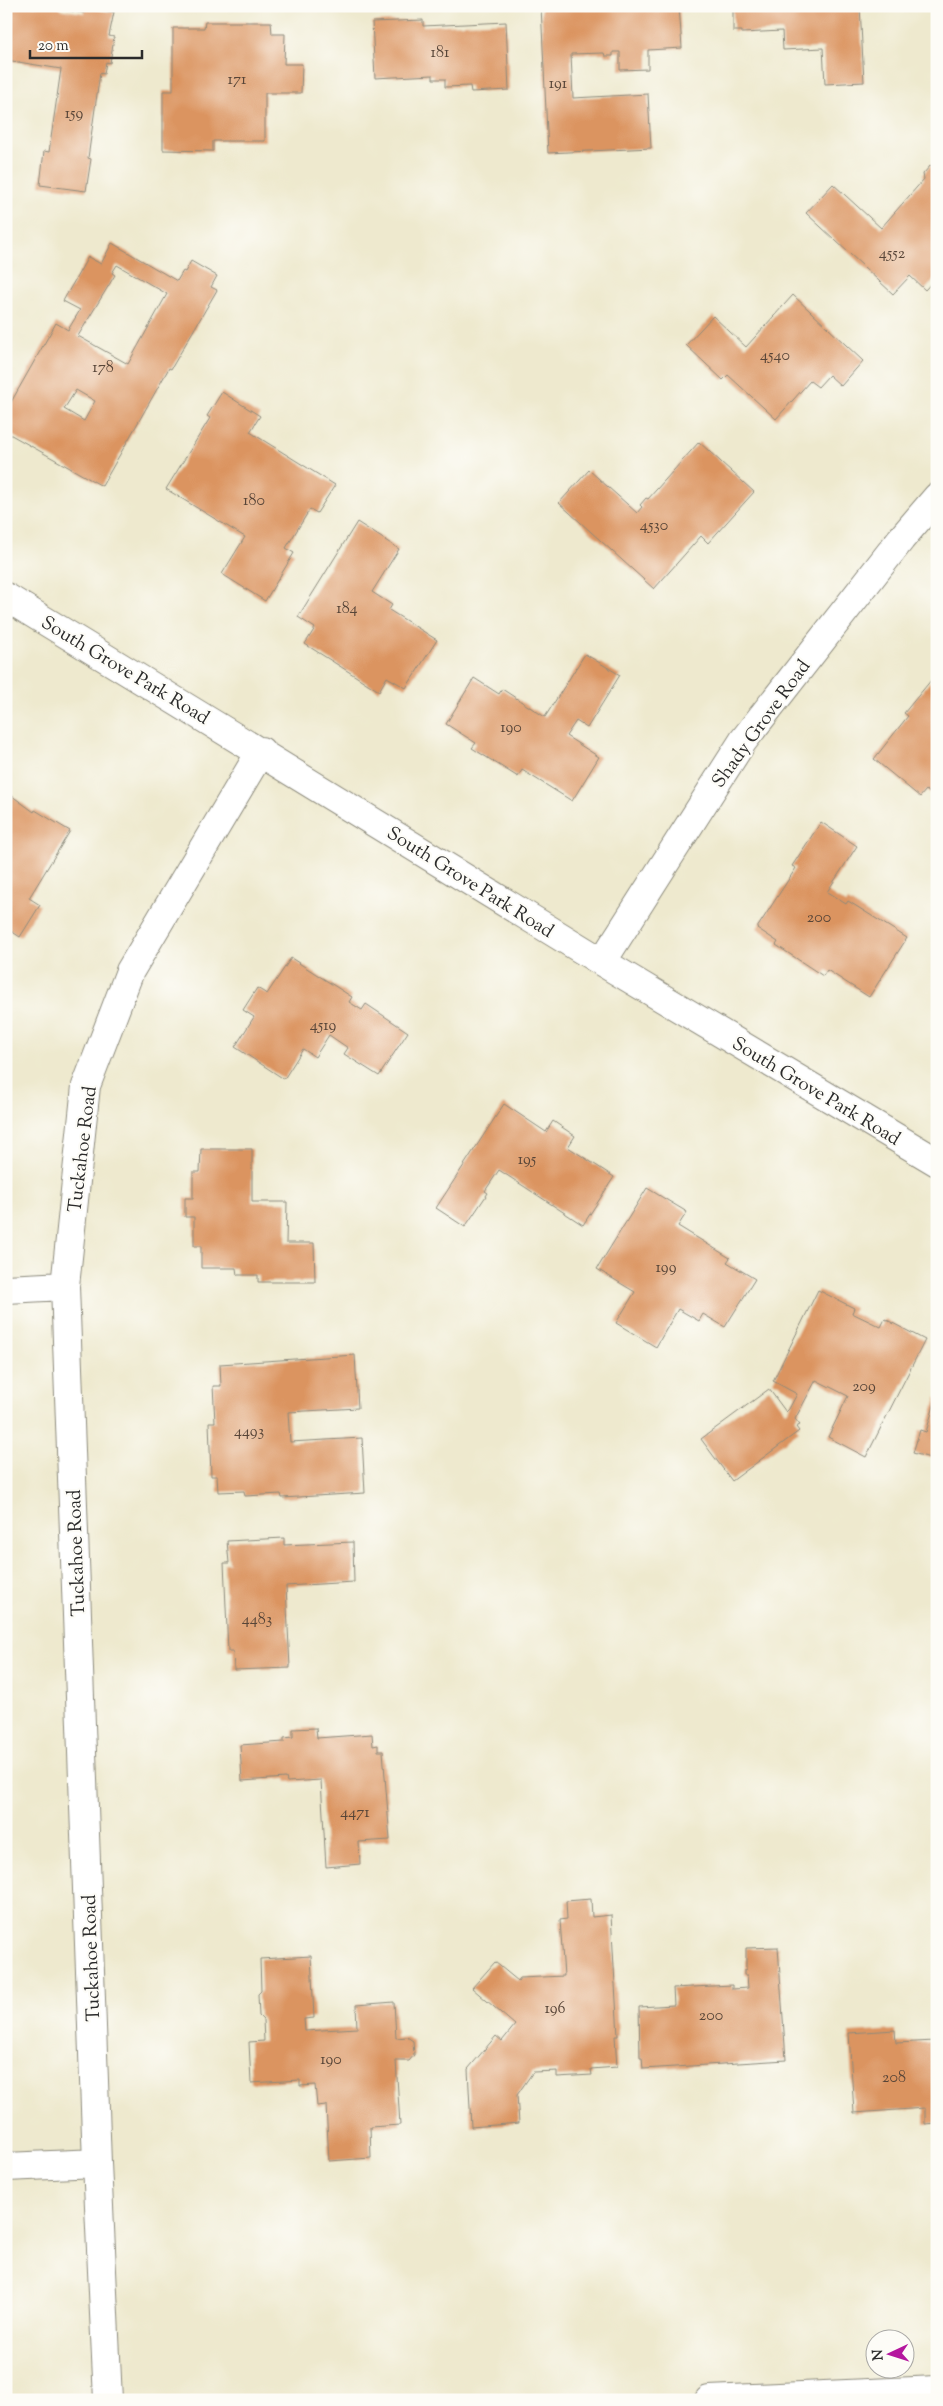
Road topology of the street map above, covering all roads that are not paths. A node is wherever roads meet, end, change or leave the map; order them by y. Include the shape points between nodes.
1 (937, 497) edge
2 (6, 597) edge
3 (261, 751) junction
4 (602, 962) junction
5 (937, 1162) edge
6 (65, 1286) junction
7 (6, 1289) edge
8 (97, 2163) junction
9 (6, 2167) edge
10 (937, 2390) edge
11 (108, 2400) edge
12 (709, 2400) edge

1 - 4 street, Shady Grove Road via 743,741
2 - 3 street, South Grove Park Road
3 - 4 street, South Grove Park Road
3 - 6 street, Tuckahoe Road via 130,971 86,1086
4 - 5 street, South Grove Park Road
6 - 7 street
6 - 8 street, Tuckahoe Road
8 - 9 street
8 - 11 street, Tuckahoe Road
10 - 12 street

